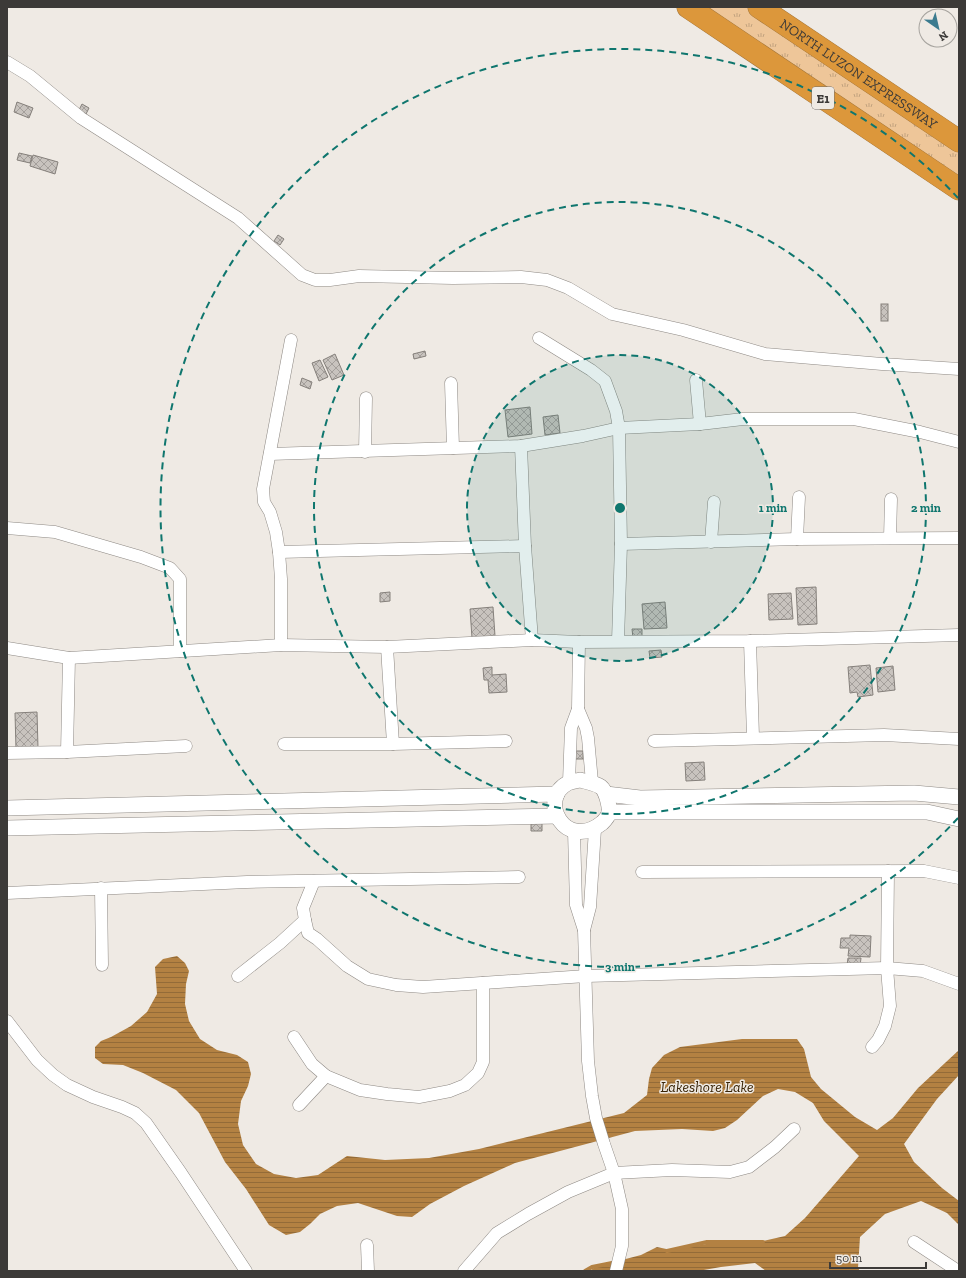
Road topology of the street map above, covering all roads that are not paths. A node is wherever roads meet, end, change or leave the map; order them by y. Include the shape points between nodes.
1 (688, 7) edge
2 (759, 7) edge
3 (7, 62) edge
4 (959, 141) edge
5 (959, 189) edge
6 (540, 338) dead end
7 (291, 340) dead end
8 (959, 369) edge
9 (696, 380) dead end
10 (451, 383) dead end
11 (366, 398) dead end
12 (700, 424) junction
13 (619, 428) junction
14 (959, 442) edge
15 (522, 446) junction
16 (453, 448) junction
17 (365, 452) junction
18 (270, 454) junction
19 (800, 498) dead end
20 (891, 499) dead end
21 (714, 502) dead end
22 (7, 528) edge
23 (890, 538) junction
24 (959, 538) edge
25 (797, 539) junction
26 (711, 542) junction
27 (621, 544) junction
28 (525, 546) junction
29 (279, 552) junction
30 (959, 635) edge
31 (532, 640) junction
32 (750, 641) junction
33 (580, 642) junction
34 (618, 642) junction
35 (281, 645) junction
36 (387, 647) junction
37 (7, 648) edge
38 (180, 651) junction
39 (69, 658) junction
40 (578, 710) junction
41 (752, 737) junction
42 (959, 739) edge
43 (506, 741) dead end
44 (654, 741) dead end
45 (284, 744) dead end
46 (393, 744) junction
47 (186, 746) dead end
48 (67, 752) junction
49 (7, 753) edge
50 (569, 782) junction
51 (592, 782) junction
52 (557, 794) junction
53 (606, 794) junction
54 (959, 797) edge
55 (7, 808) edge
56 (609, 812) junction
57 (557, 816) junction
58 (959, 820) edge
59 (7, 828) edge
60 (595, 828) junction
61 (574, 831) junction
62 (888, 871) junction
63 (642, 872) dead end
64 (519, 877) dead end
65 (959, 878) edge
66 (314, 881) junction
67 (101, 888) junction
68 (7, 893) edge
69 (305, 920) junction
70 (584, 930) junction
71 (102, 965) dead end
72 (887, 968) junction
73 (238, 976) dead end
74 (586, 976) junction
75 (483, 984) junction
76 (959, 984) edge
77 (7, 1022) edge
78 (294, 1037) dead end
79 (872, 1047) dead end
80 (326, 1076) junction
81 (299, 1105) dead end
82 (794, 1129) dead end
83 (614, 1173) junction
84 (914, 1242) dead end
85 (367, 1245) dead end
86 (246, 1271) edge
87 (368, 1271) edge
88 (464, 1271) edge
89 (616, 1271) edge
90 (958, 1271) edge

1 - 5 highway, E1
2 - 4 highway, NORTH LUZON EXPRESSWAY
3 - 8 street via 30,76 81,118 238,218 302,275 315,280 359,276 521,277 547,280 568,288 612,314 683,330 765,354
6 - 13 street via 605,381
7 - 18 street
9 - 12 street
10 - 16 street
11 - 17 street
12 - 13 street
12 - 14 street via 743,419 854,419
13 - 15 street
13 - 27 street
15 - 16 street
15 - 28 street
16 - 17 street
17 - 18 street
18 - 29 street via 263,489 264,502 276,532
19 - 25 street
20 - 23 street
21 - 26 street
22 - 38 street via 55,532 170,568 180,579
23 - 24 street
23 - 25 street
25 - 26 street
26 - 27 street
27 - 34 street
28 - 29 street
28 - 31 street
29 - 35 street
30 - 32 street
31 - 33 street
31 - 36 street
32 - 34 street
32 - 41 street
33 - 34 street
33 - 40 street
35 - 36 street
35 - 38 street
36 - 46 street
37 - 39 street
38 - 39 street
39 - 48 street
40 - 50 street via 572,728
40 - 51 street via 588,738
41 - 42 street via 884,735
41 - 44 street
43 - 46 street
45 - 46 street
47 - 48 street
48 - 49 street
50 - 51 street
50 - 52 street
51 - 53 street
52 - 55 street
52 - 57 street
53 - 54 street via 640,798 914,793
53 - 56 street
56 - 58 street via 927,812
56 - 60 street via 606,820
57 - 59 street
57 - 61 street via 565,827
60 - 61 street
60 - 70 street via 590,906
61 - 70 street via 576,905
62 - 63 street
62 - 65 street via 924,871
62 - 72 street
64 - 66 street
66 - 67 street
66 - 69 street via 303,908
67 - 68 street
67 - 71 street
69 - 73 street
69 - 75 street via 308,933 347,966 368,978 396,985 424,987
70 - 74 street
72 - 74 street
72 - 76 street via 922,971
72 - 79 street via 890,1006 885,1026
74 - 75 street
74 - 83 street via 588,1061 596,1118
75 - 80 street via 483,1062 478,1073 465,1085 450,1091 419,1097 360,1090
77 - 86 street via 37,1060 67,1085 135,1113 146,1123
78 - 80 street via 312,1064
80 - 81 street
82 - 83 street via 748,1167 730,1172 672,1170
83 - 88 street via 568,1192 497,1233
83 - 89 street via 622,1209 622,1246
84 - 90 street
85 - 87 street

